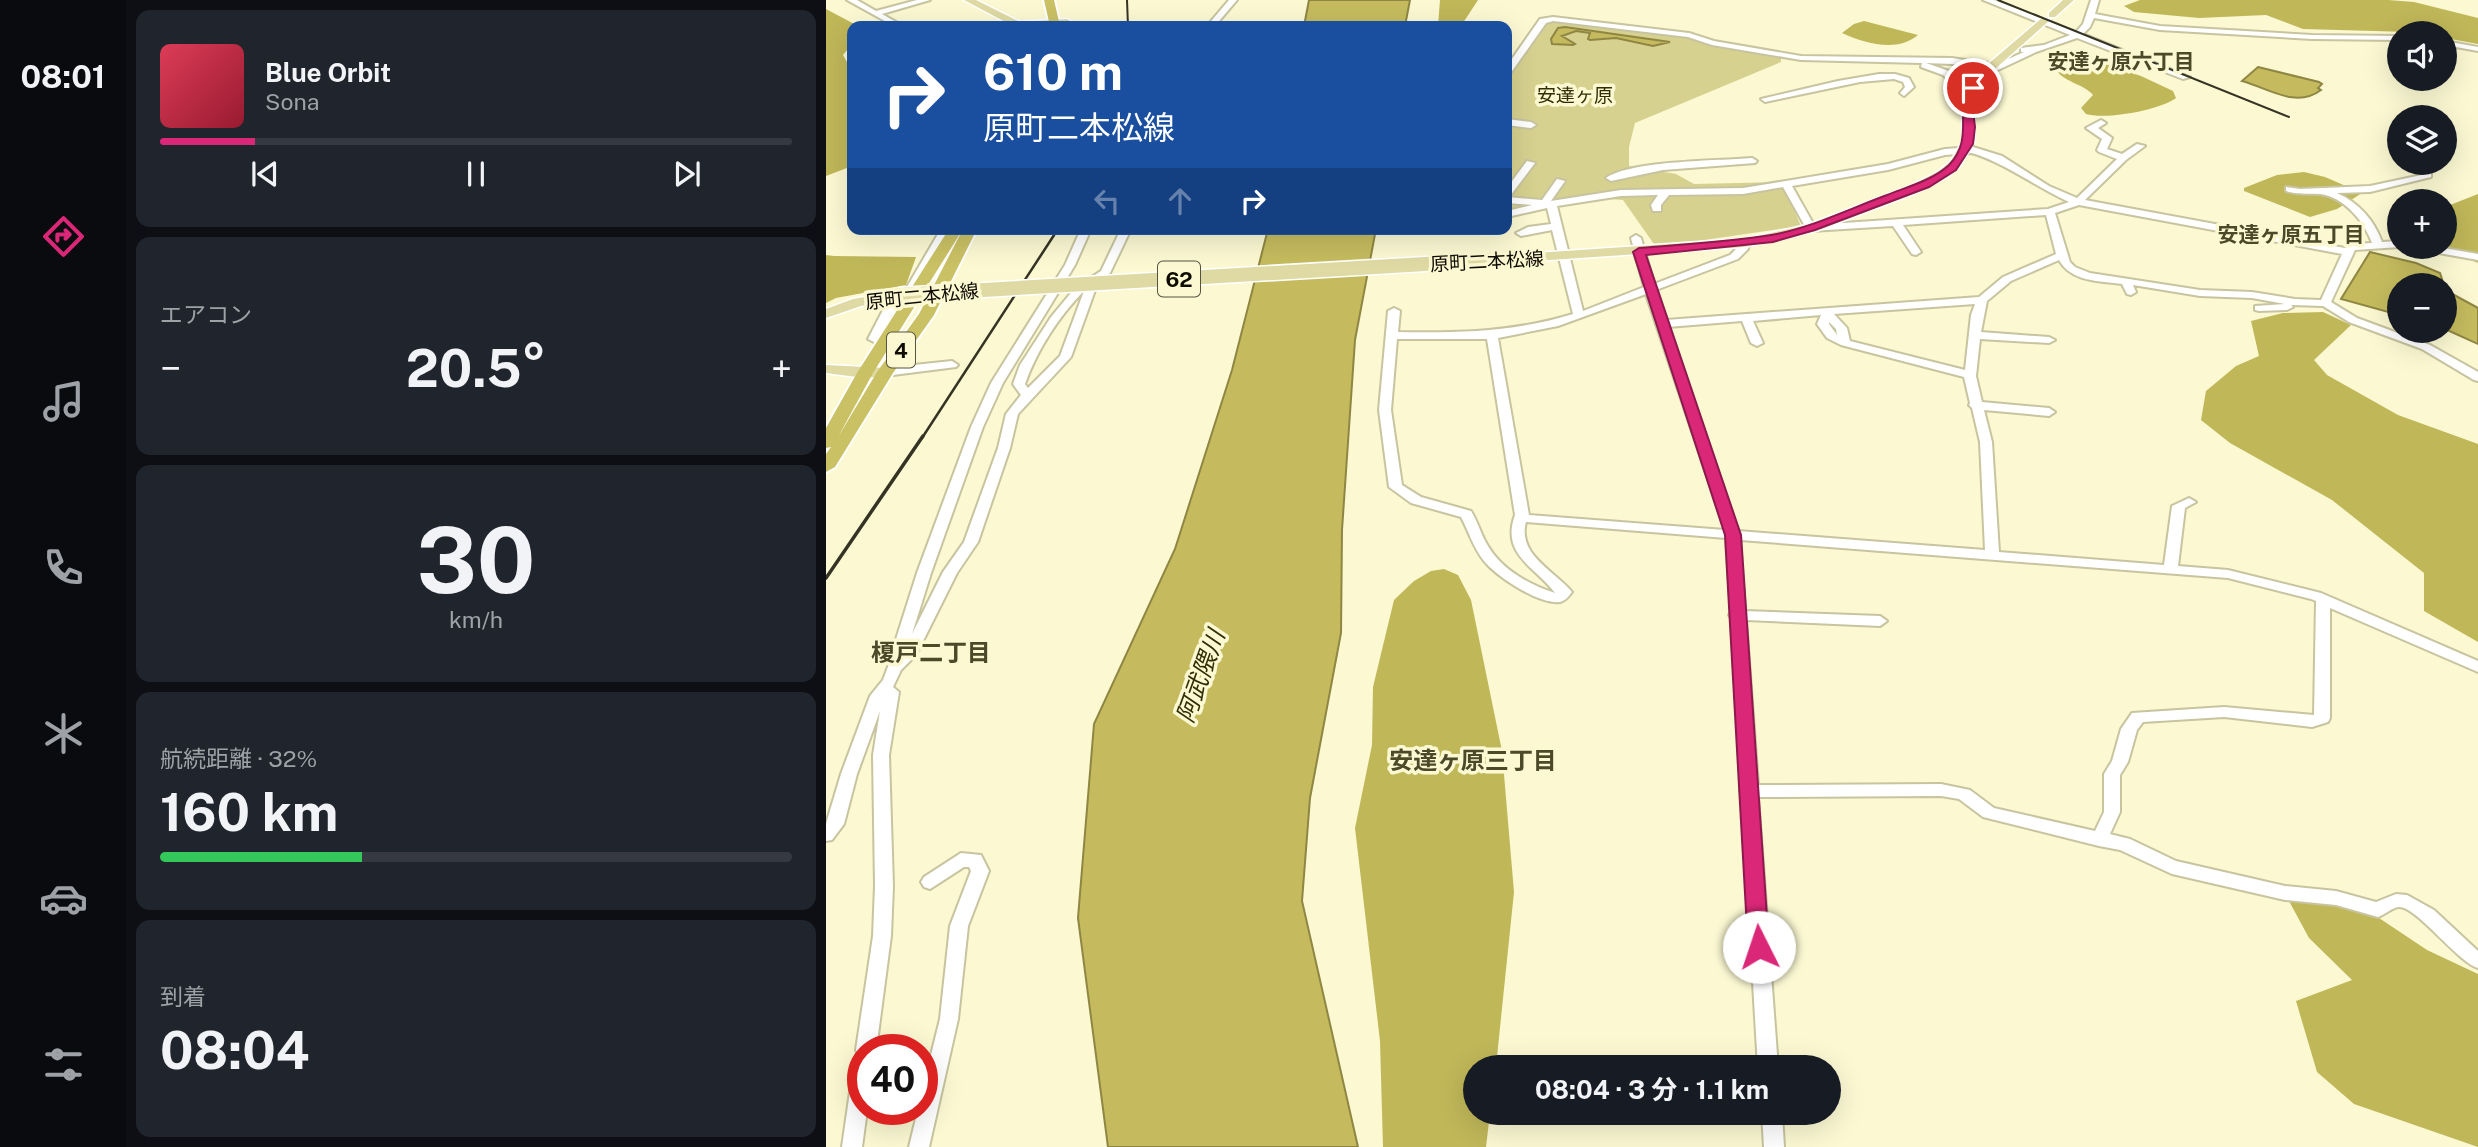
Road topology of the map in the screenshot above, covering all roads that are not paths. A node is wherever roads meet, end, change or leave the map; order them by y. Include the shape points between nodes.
1 (851, 0) edge
2 (926, 0) edge
3 (969, 0) edge
4 (1049, 0) edge
5 (1062, 0) edge
6 (1233, 0) edge
7 (1987, 0) edge
8 (2069, 0) edge
9 (2095, 0) edge
10 (876, 13) junction
11 (2089, 15) junction
12 (2046, 19) junction
13 (890, 21) edge
14 (1009, 21) edge
15 (1059, 21) edge
16 (1061, 21) edge
17 (1215, 21) edge
18 (2076, 35) junction
19 (2387, 38) edge
20 (2457, 45) edge
21 (2478, 49) edge
22 (2023, 51) junction
23 (2032, 62) dead end
24 (1923, 63) junction
25 (1512, 65) edge
26 (1991, 67) junction
27 (1899, 76) junction
28 (2186, 77) dead end
29 (1905, 93) dead end
30 (1969, 93) junction
31 (1765, 99) dead end
32 (1512, 123) edge
33 (2101, 123) dead end
34 (1531, 125) dead end
35 (2140, 146) dead end
36 (1964, 150) junction
37 (2123, 158) junction
38 (1752, 161) dead end
39 (1530, 163) dead end
40 (2428, 175) dead end
41 (1611, 178) dead end
42 (1560, 181) dead end
43 (1787, 185) junction
44 (1512, 187) edge
45 (2289, 189) dead end
46 (2317, 190) junction
47 (1667, 191) junction
48 (1512, 200) edge
49 (2078, 202) junction
50 (1548, 204) junction
51 (1657, 209) dead end
52 (2049, 212) junction
53 (1512, 213) edge
54 (1897, 224) junction
55 (1557, 226) junction
56 (1811, 228) junction
57 (1521, 233) dead end
58 (943, 235) edge
59 (952, 235) edge
60 (967, 235) edge
61 (1083, 235) edge
62 (1123, 235) edge
63 (1636, 238) dead end
64 (1744, 243) junction
65 (2378, 244) junction
66 (2387, 244) edge
67 (1639, 252) junction
68 (1916, 252) dead end
69 (2348, 252) junction
70 (2457, 253) edge
71 (2062, 255) junction
72 (1564, 257) junction
73 (2478, 257) edge
74 (2126, 281) junction
75 (1093, 283) junction
76 (1650, 289) junction
77 (2131, 292) dead end
78 (1982, 300) junction
79 (2312, 303) junction
80 (2325, 303) junction
81 (2259, 308) dead end
82 (1394, 311) dead end
83 (1826, 313) junction
84 (826, 314) edge
85 (1746, 317) junction
86 (1575, 318) junction
87 (1662, 324) junction
88 (1393, 335) junction
89 (1574, 335) dead end
90 (1974, 335) junction
91 (1492, 337) junction
92 (2049, 340) dead end
93 (1757, 342) dead end
94 (884, 344) junction
95 (952, 365) dead end
96 (826, 369) edge
97 (885, 372) junction
98 (865, 373) junction
99 (1970, 375) junction
100 (2478, 377) edge
101 (1027, 396) junction
102 (1975, 405) junction
103 (2049, 412) dead end
104 (826, 443) edge
105 (826, 467) edge
106 (2189, 502) dead end
107 (1520, 518) junction
108 (1733, 535) junction
109 (1992, 555) junction
110 (2170, 568) junction
111 (2323, 599) junction
112 (1736, 615) junction
113 (1880, 621) dead end
114 (898, 655) dead end
115 (2478, 667) edge
116 (891, 692) dead end
117 (1748, 791) junction
118 (826, 835) edge
119 (2099, 840) junction
120 (930, 882) dead end
121 (2478, 961) edge
122 (868, 1034) edge
123 (1767, 1055) edge
124 (855, 1125) edge
125 (1773, 1125) edge
126 (852, 1147) edge
127 (919, 1147) edge
128 (1774, 1147) edge

1 - 10 street
2 - 10 street
3 - 14 main road
4 - 15 highway
5 - 16 highway
6 - 17 street
7 - 12 street
8 - 12 main road
9 - 11 street
10 - 13 street
11 - 18 street via 2085,28
11 - 19 street via 2160,29
12 - 18 street
12 - 22 main road
18 - 22 street
18 - 28 street
20 - 21 street
22 - 23 street via 2037,59
22 - 26 main road
24 - 25 street via 1795,57 1689,35 1553,19 1543,21
24 - 26 street via 1952,61
24 - 27 street
24 - 30 street via 1946,73
26 - 30 main road
27 - 29 street via 1909,83
27 - 31 street via 1868,77
30 - 36 main road via 1970,132
32 - 34 street
33 - 37 street via 2091,128 2107,138 2102,150
35 - 37 street
36 - 43 street
36 - 49 street via 1999,158
36 - 56 main road, 原町二本松線 / 62 via 1952,167 1925,184
37 - 49 street
38 - 41 street
39 - 44 street
40 - 46 street via 2370,188
42 - 50 street
43 - 47 street via 1743,191
43 - 56 street
45 - 46 street
46 - 65 street via 2352,204
47 - 50 street
47 - 51 street
48 - 50 street
49 - 52 street
49 - 69 street
50 - 53 street
50 - 55 street
52 - 54 street
52 - 71 street
54 - 56 street
54 - 68 street
55 - 57 street
55 - 72 street
56 - 64 main road, 原町二本松線 / 62
58 - 94 street via 912,288 886,314 874,339
59 - 94 highway, 4
60 - 97 highway, 4 via 926,315
61 - 114 street via 1070,265 997,383 977,427
62 - 101 street via 1105,274 1071,298 1026,365 1019,384
63 - 67 street
64 - 67 main road, 原町二本松線 / 62
64 - 76 street via 1734,257
65 - 66 street
65 - 69 street via 2352,247
67 - 72 main road, 原町二本松線 / 62
67 - 76 street
69 - 80 street
70 - 73 street
71 - 74 street via 2064,264 2074,272
71 - 78 street via 2007,279
72 - 75 main road, 原町二本松線 / 62, bridge
72 - 86 street
74 - 77 street
74 - 79 street
75 - 84 main road, 原町二本松線 / 62, bridge via 899,295 858,302
75 - 101 street via 1070,347 1058,366
76 - 86 street
76 - 87 street
78 - 83 street
78 - 90 street
79 - 80 street
79 - 81 street
80 - 100 street via 2353,320 2426,347
82 - 88 street
83 - 85 street
83 - 99 street via 1841,328 1844,343
85 - 87 street
85 - 93 street
86 - 89 street
86 - 91 street
87 - 108 street
88 - 91 street
88 - 107 street via 1385,410 1396,487 1416,500 1466,514 1497,566 1540,594 1558,598 1565,592 1519,543 1515,529
90 - 92 street
90 - 99 street
91 - 107 street
94 - 98 highway, 4
95 - 97 street
96 - 98 main road
97 - 98 main road
97 - 105 highway, 4
98 - 104 highway, 4
99 - 102 street
101 - 118 street via 1009,422 971,542 950,572 909,655 894,667 878,696 836,824
102 - 103 street
102 - 109 street via 1986,442
106 - 110 street via 2179,506
107 - 108 street
108 - 109 street
108 - 112 street
109 - 110 street
110 - 111 street via 2239,576
111 - 115 street
111 - 119 street via 2322,718 2312,722 2201,711 2138,717 2112,774 2112,812
112 - 113 street
112 - 117 street
116 - 122 street via 881,755 882,936
117 - 119 street via 1954,791 1989,813
117 - 123 street
119 - 121 street via 2124,844 2172,867 2285,893 2336,898 2378,910 2405,901
120 - 127 street via 961,860 975,860 980,871 959,926 949,1019
124 - 126 street
125 - 128 street

